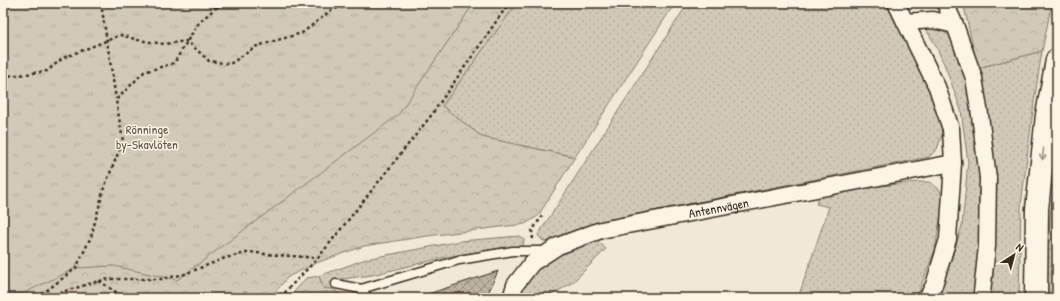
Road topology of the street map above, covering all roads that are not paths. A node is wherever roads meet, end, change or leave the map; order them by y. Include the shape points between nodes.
1 (896, 3) edge
2 (945, 3) edge
3 (905, 22) junction
4 (955, 25) junction
5 (1057, 60) edge
6 (953, 163) junction
7 (551, 251) junction
8 (336, 284) dead end
9 (361, 289) junction
10 (368, 298) edge
11 (511, 298) edge
12 (927, 298) edge
13 (981, 298) edge
14 (1036, 298) edge

1 - 3 street
2 - 4 street
3 - 4 street via 933,20
3 - 6 street via 937,87 951,129
4 - 13 street via 974,78 988,178 987,246
5 -> 14 main road via 1047,115 1037,209
6 - 7 street, Antennvägen via 601,230
6 - 12 street via 948,239 934,285
7 - 9 lane via 513,251 459,260
7 - 11 street, Antennvägen via 532,263 515,285
8 - 9 lane
9 - 10 lane

